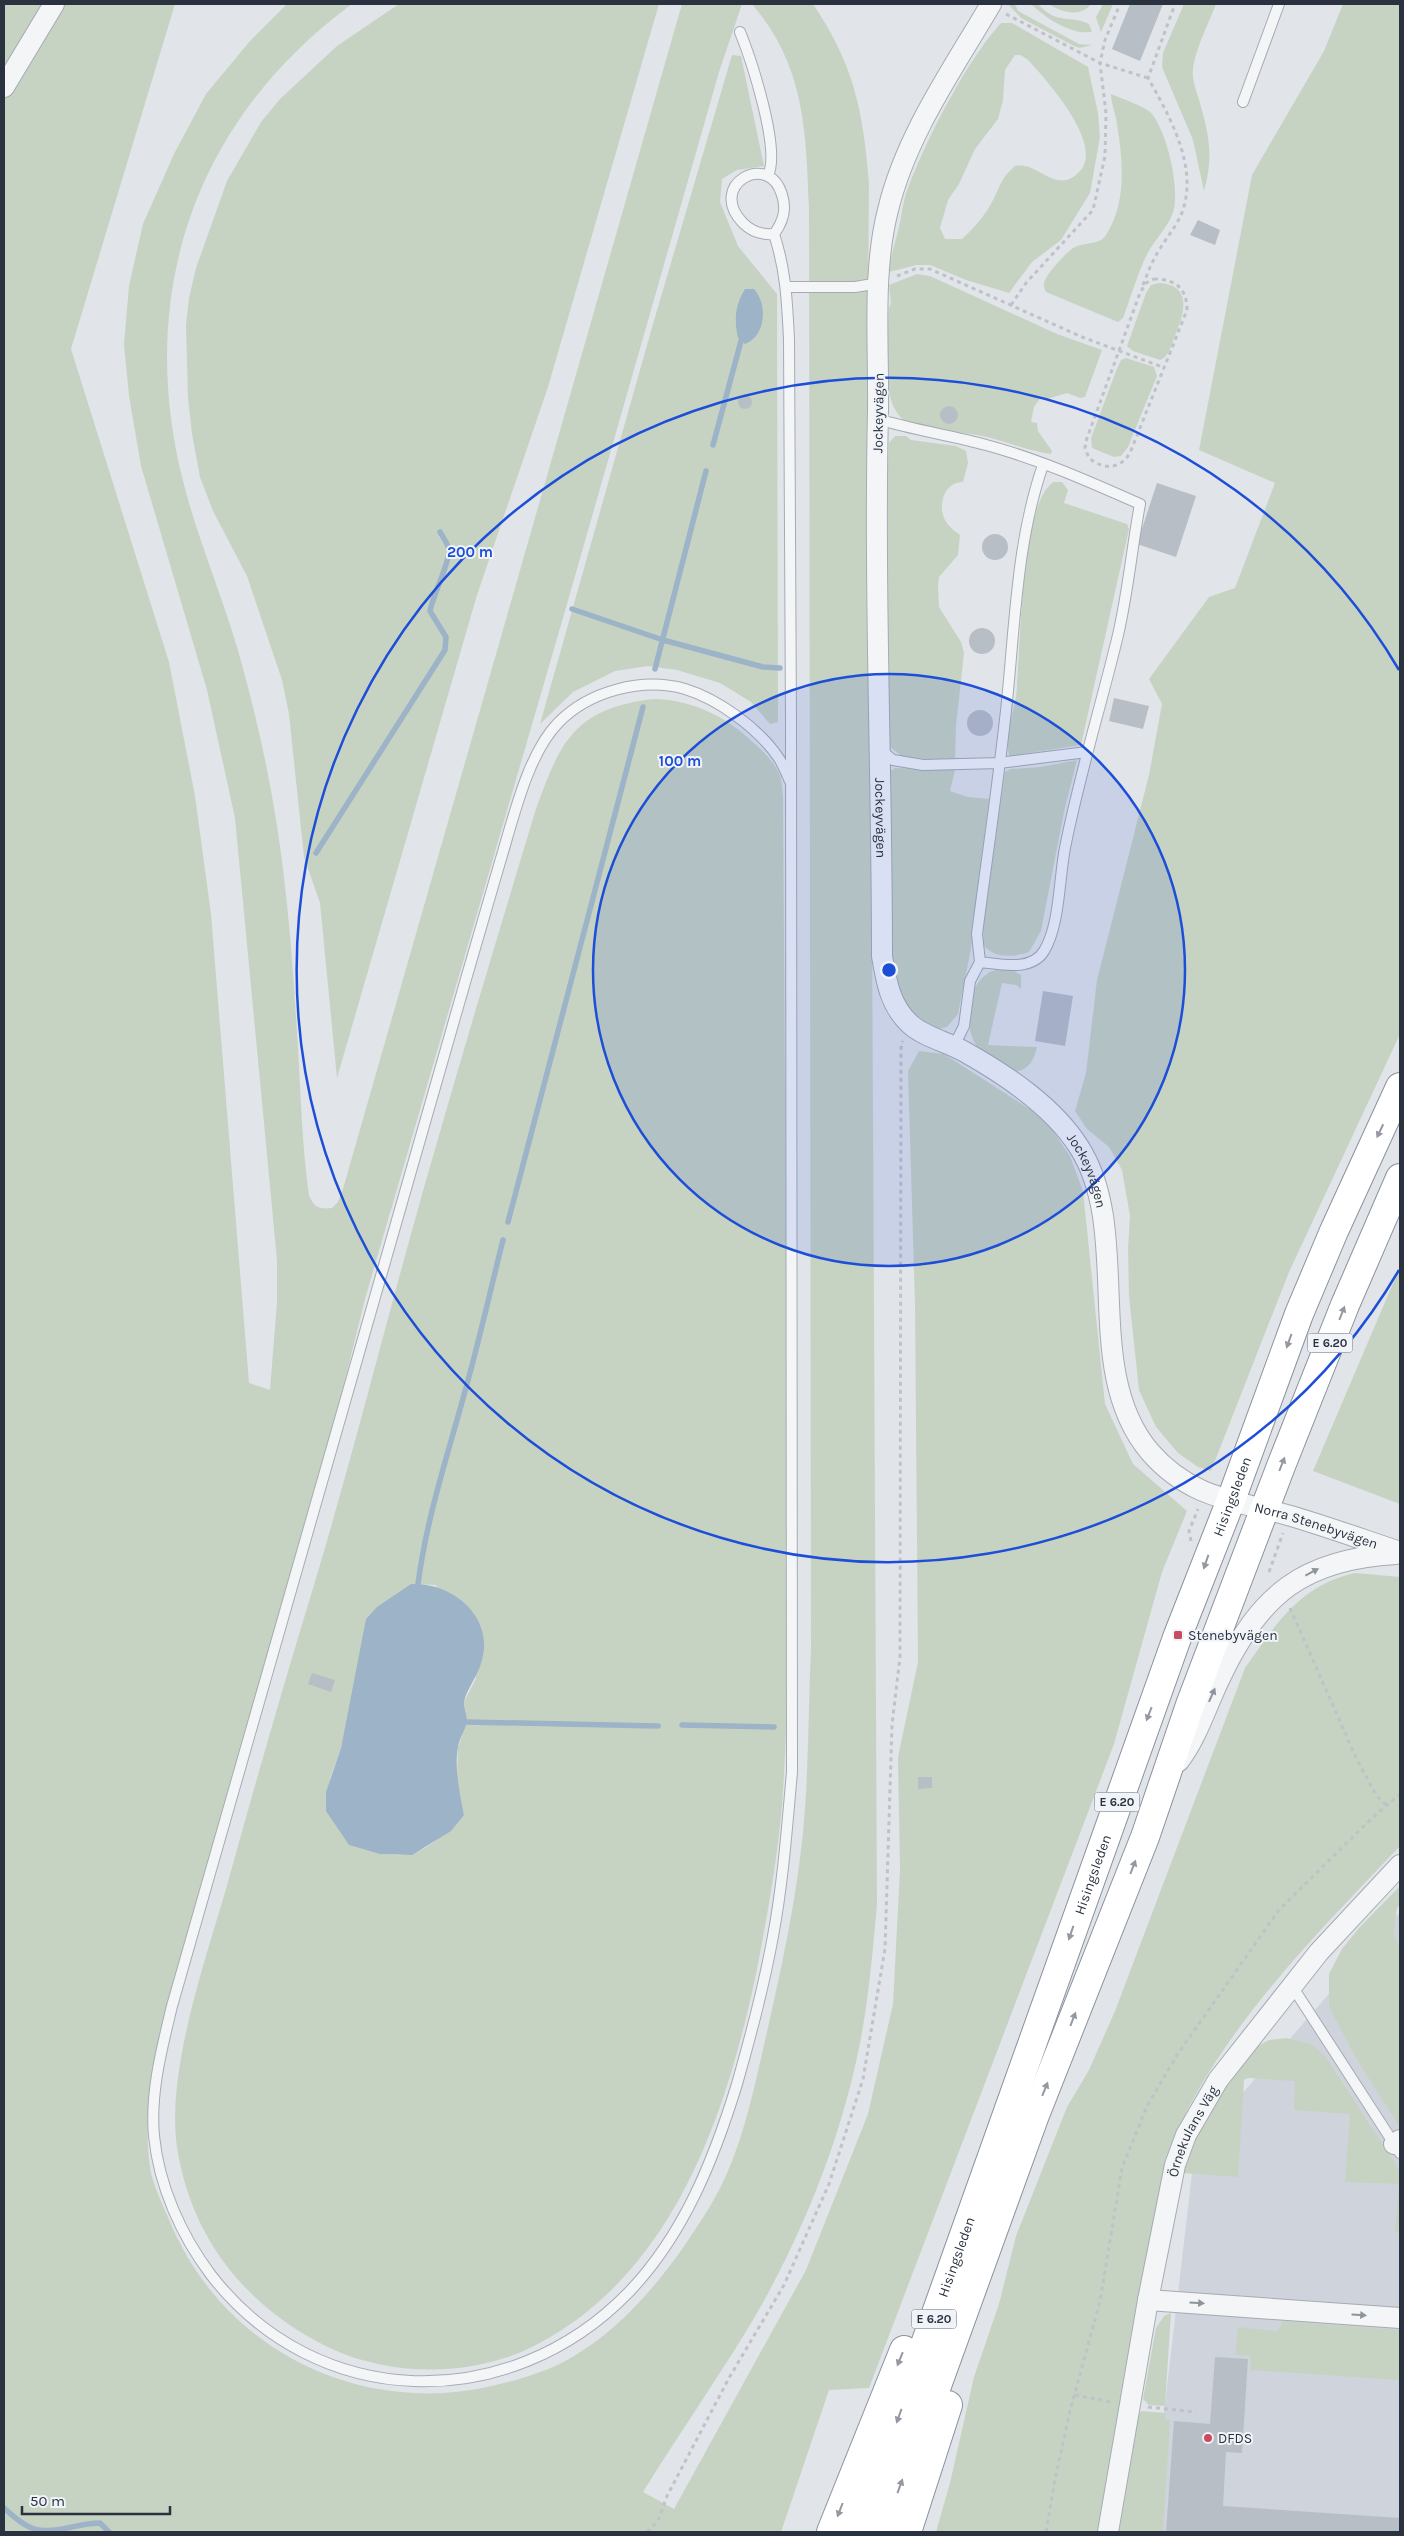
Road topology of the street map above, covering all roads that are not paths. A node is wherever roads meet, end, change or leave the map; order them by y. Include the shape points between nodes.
1 (54, 4) edge
2 (990, 4) edge
3 (1279, 4) edge
4 (740, 32) dead end
5 (4, 87) edge
6 (1243, 102) dead end
7 (768, 175) junction
8 (774, 234) junction
9 (879, 283) junction
10 (787, 287) junction
11 (878, 419) junction
12 (1043, 464) junction
13 (881, 750) junction
14 (1087, 752) junction
15 (999, 763) junction
16 (790, 781) junction
17 (980, 962) junction
18 (954, 1046) junction
19 (1400, 1087) edge
20 (1400, 1178) edge
21 (1218, 1497) junction
22 (1265, 1510) junction
23 (1400, 1553) edge
24 (1163, 1783) junction
25 (1400, 1865) edge
26 (1292, 1986) junction
27 (1023, 2111) junction
28 (1398, 2145) edge
29 (1148, 2300) junction
30 (1400, 2318) edge
31 (831, 2532) edge
32 (858, 2532) edge
33 (884, 2532) edge
34 (907, 2532) edge
35 (1108, 2532) edge

1 - 5 street
2 - 9 street, Jockeyvägen via 943,83 909,151 887,212
3 - 6 lane
4 - 7 lane via 750,56 769,137 772,167
7 - 8 lane via 777,182 785,208 782,224
7 - 8 lane via 755,173 741,178 730,200 738,218 748,228 764,235
8 - 10 lane via 784,264
9 - 10 lane via 855,287
9 - 11 street, Jockeyvägen
10 - 16 lane
11 - 12 lane via 987,445
11 - 13 street, Jockeyvägen
12 - 14 lane via 1140,504 1118,633
12 - 15 lane via 1029,510
13 - 15 lane via 893,760 905,763
13 - 18 street, Jockeyvägen via 882,956 887,983 895,1006 910,1024
14 - 15 lane
14 - 17 lane via 1064,850 1052,934 1044,952 1026,964
15 - 17 lane via 977,934
16 - 16 lane via 778,757 742,720 703,694 660,685 636,685 598,697 558,723 536,757 508,834 172,2006 157,2074 154,2133 163,2180 184,2233 225,2292 249,2315 289,2344 340,2369 393,2380 452,2381 483,2376 537,2357 595,2322 630,2291 686,2212 720,2141 752,2034 774,1935 792,1772
17 - 18 lane via 970,981 964,1026
18 - 21 street, Jockeyvägen via 1032,1097 1065,1129 1079,1148 1089,1167 1102,1209 1114,1364 1120,1396 1131,1423 1149,1451 1169,1471
19 -> 21 highway, Hisingsleden / E 6.20
22 -> 20 highway, Hisingsleden / E 6.20 via 1345,1305
21 - 22 street, Norra Stenebyvägen
21 -> 27 highway, Hisingsleden / E 6.20 via 1210,1550 1141,1734
22 - 23 street, Norra Stenebyvägen
22 - 24 highway, Hisingsleden / E 6.20
24 -> 23 street via 1188,1749 1241,1637 1266,1606 1295,1581 1323,1566 1361,1556
27 -> 24 highway, Hisingsleden / E 6.20 via 1145,1837
25 - 26 street, Örnekulans Väg
26 - 28 lane
26 - 29 street, Örnekulans Väg via 1218,2080 1186,2135 1175,2165
27 -> 31 highway via 962,2195
27 -> 32 highway, Hisingsleden / E 6.20
33 -> 27 highway, Hisingsleden / E 6.20
27 - 34 highway via 978,2313
29 -> 30 street
29 - 35 street, Örnekulans Väg

